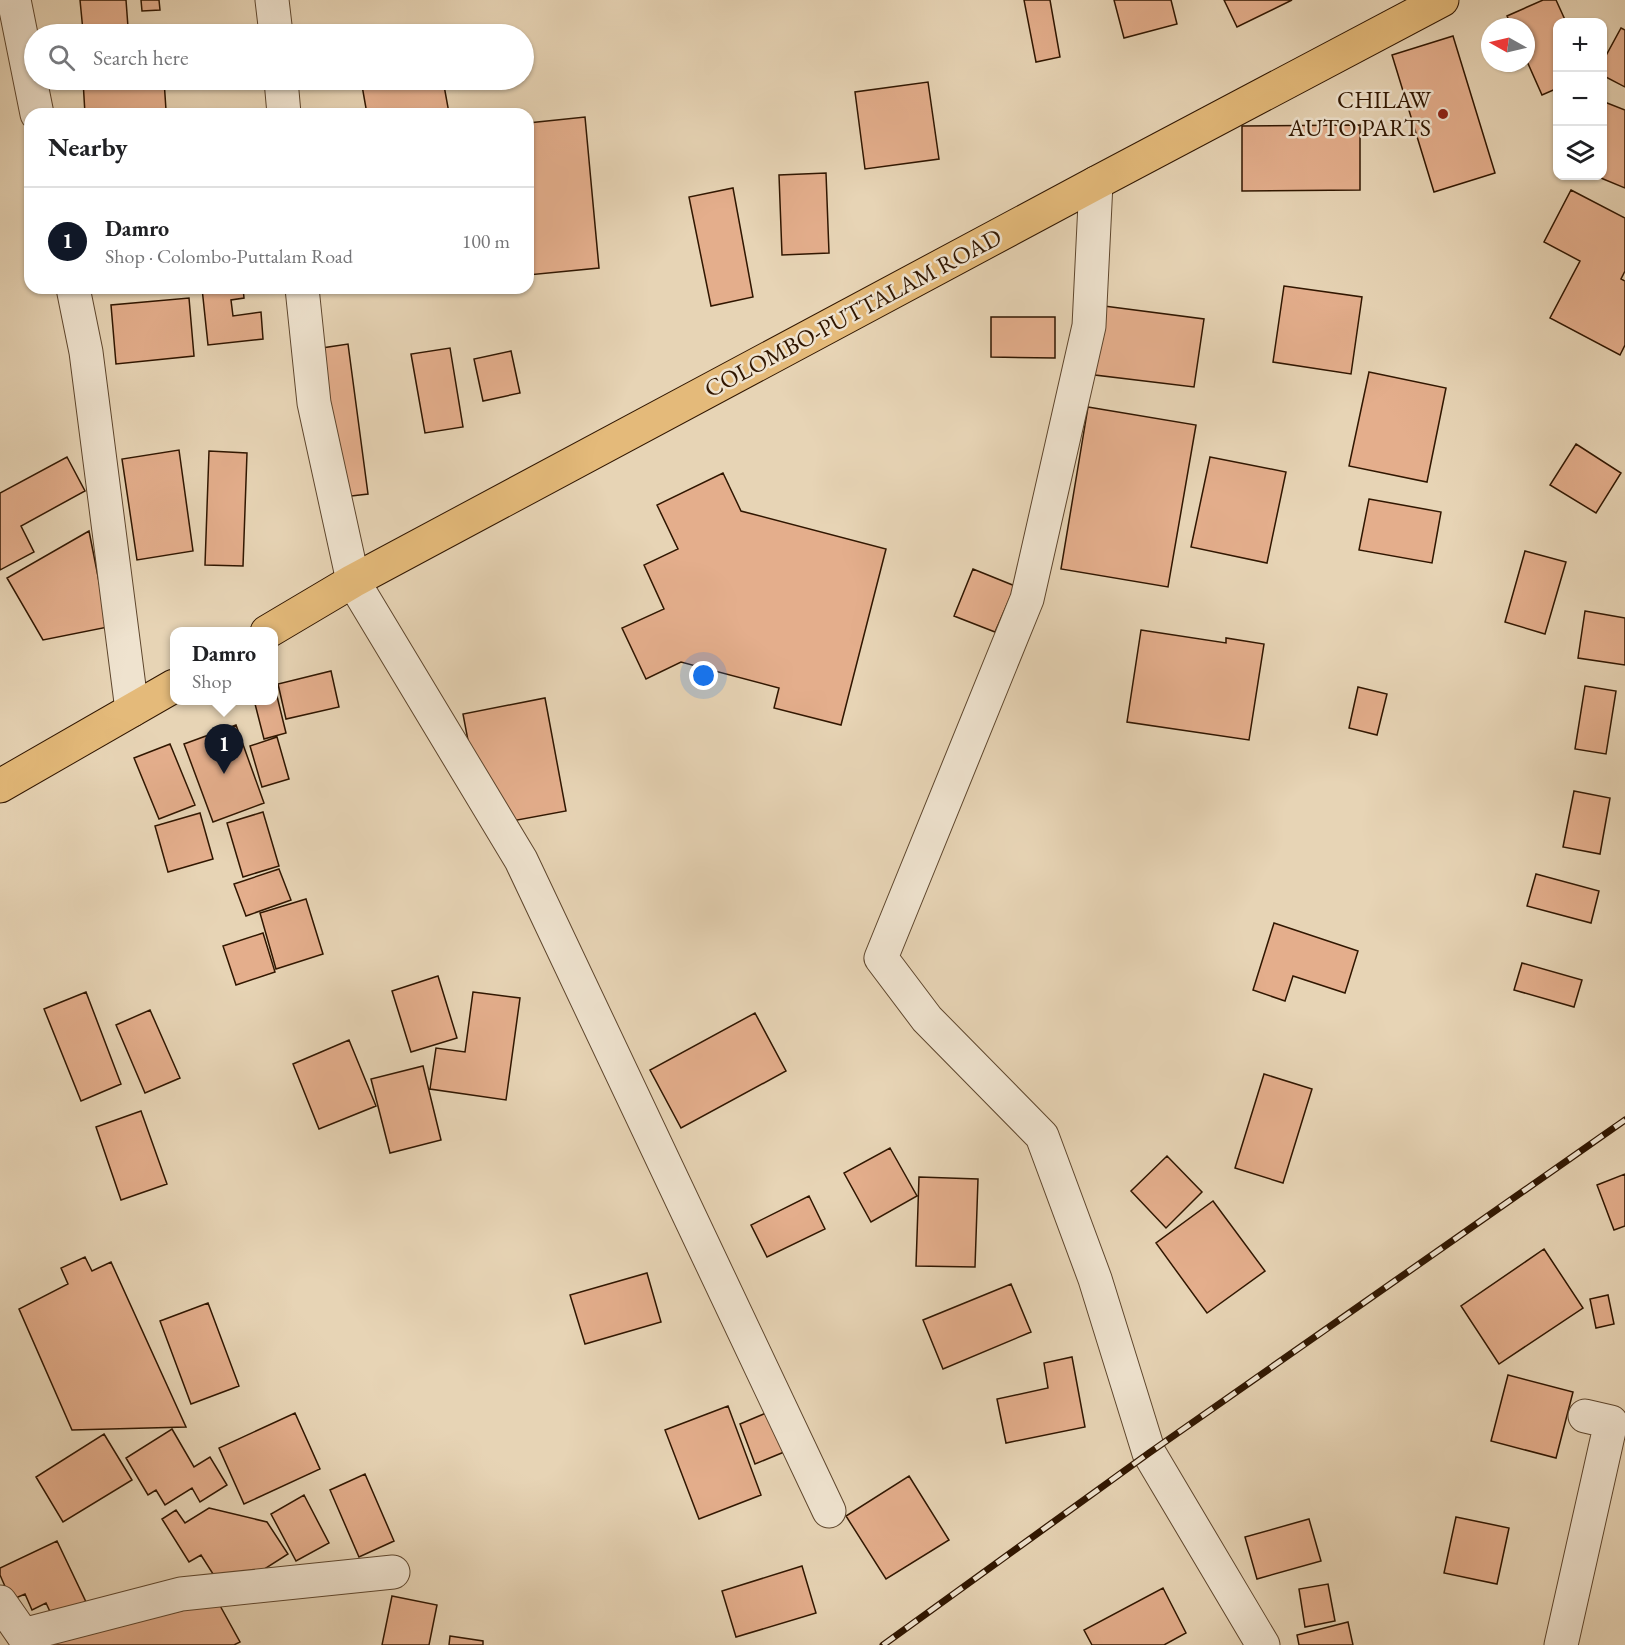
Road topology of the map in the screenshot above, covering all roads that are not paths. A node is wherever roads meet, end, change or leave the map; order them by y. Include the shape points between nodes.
1 (14, 0) edge
2 (272, 0) edge
3 (1442, 0) edge
4 (275, 24) edge
5 (24, 50) edge
6 (32, 90) edge
7 (282, 90) edge
8 (36, 108) edge
9 (283, 108) edge
10 (1096, 183) junction
11 (74, 294) edge
12 (303, 294) edge
13 (353, 581) junction
14 (275, 627) edge
15 (170, 688) edge
16 (132, 710) junction
17 (0, 786) edge
18 (1584, 1416) dead end
19 (829, 1511) dead end
20 (393, 1572) dead end
21 (0, 1602) edge
22 (27, 1640) edge
23 (1263, 1645) edge
24 (1561, 1645) edge

1 - 5 street
2 - 4 street
3 - 10 highway, COLOMBO-PUTTALAM ROAD
6 - 8 street
7 - 9 street
10 - 13 highway, COLOMBO-PUTTALAM ROAD
10 - 23 street via 1089,326 1027,598 882,958 927,1018 1042,1136 1095,1279 1149,1453
11 - 16 street via 86,352
12 - 13 street via 314,403
13 - 14 highway, COLOMBO-PUTTALAM ROAD
13 - 19 street via 521,860
15 - 16 highway
16 - 17 highway
18 - 24 street via 1611,1422
20 - 22 street via 181,1594
21 - 22 street

